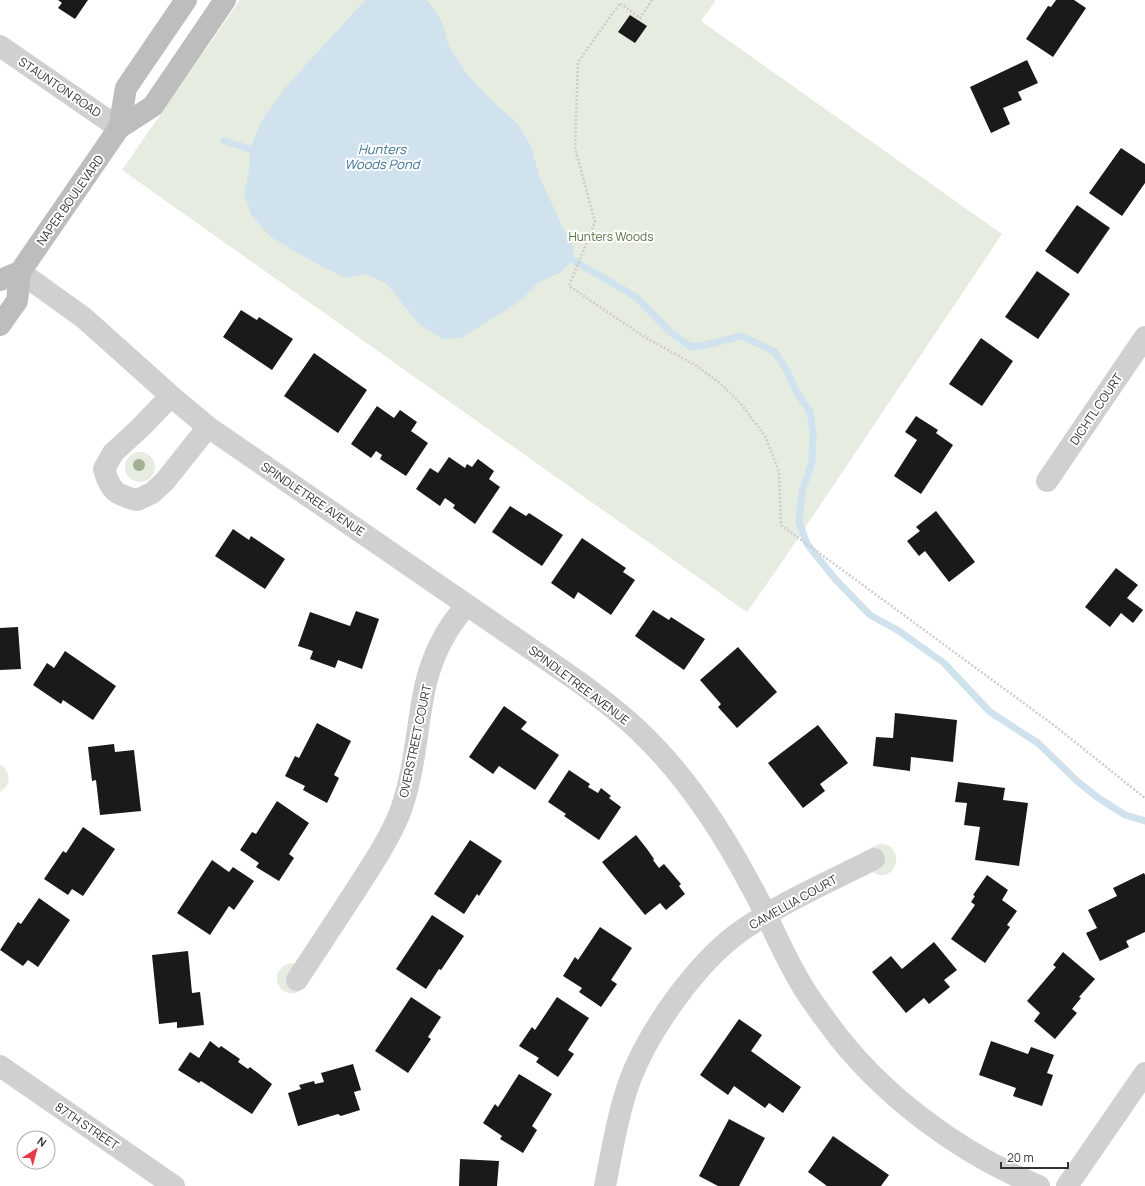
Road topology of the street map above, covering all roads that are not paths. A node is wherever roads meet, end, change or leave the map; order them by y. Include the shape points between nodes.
1 (186, 0) edge
2 (225, 0) edge
3 (0, 46) edge
4 (119, 128) junction
5 (20, 272) junction
6 (0, 280) edge
7 (0, 325) edge
8 (1145, 337) edge
9 (170, 396) junction
10 (208, 427) junction
11 (1047, 481) dead end
12 (467, 605) junction
13 (874, 859) dead end
14 (765, 916) junction
15 (297, 980) dead end
16 (0, 1066) edge
17 (1145, 1073) edge
18 (174, 1186) edge
19 (605, 1186) edge
20 (1039, 1186) edge
21 (1067, 1186) edge

1 - 4 main road, NAPER BOULEVARD via 126,88
2 - 4 main road, NAPER BOULEVARD via 153,106
3 - 4 street, STAUNTON ROAD
4 - 5 main road, NAPER BOULEVARD
5 - 6 main road
5 - 7 main road, NAPER BOULEVARD via 17,301
5 - 9 street, SPINDLETREE AVENUE via 84,318
8 - 11 street, DICHTL COURT
9 - 10 street, SPINDLETREE AVENUE
9 - 10 street via 113,454 104,469 108,483 121,496 137,500 152,493 165,481
10 - 12 street, SPINDLETREE AVENUE
12 - 14 street, SPINDLETREE AVENUE via 579,682 642,734 675,770 716,825 752,886
12 - 15 street, OVERSTREET COURT via 454,619 432,664 409,780 390,836
13 - 14 street, CAMELLIA COURT
14 - 19 street, CAMELLIA COURT via 740,932 711,957 662,1020 630,1081
14 - 20 street, SPINDLETREE AVENUE via 796,976 829,1024 861,1063 902,1103 947,1137 982,1159
16 - 18 street, 87TH STREET
17 - 21 street

